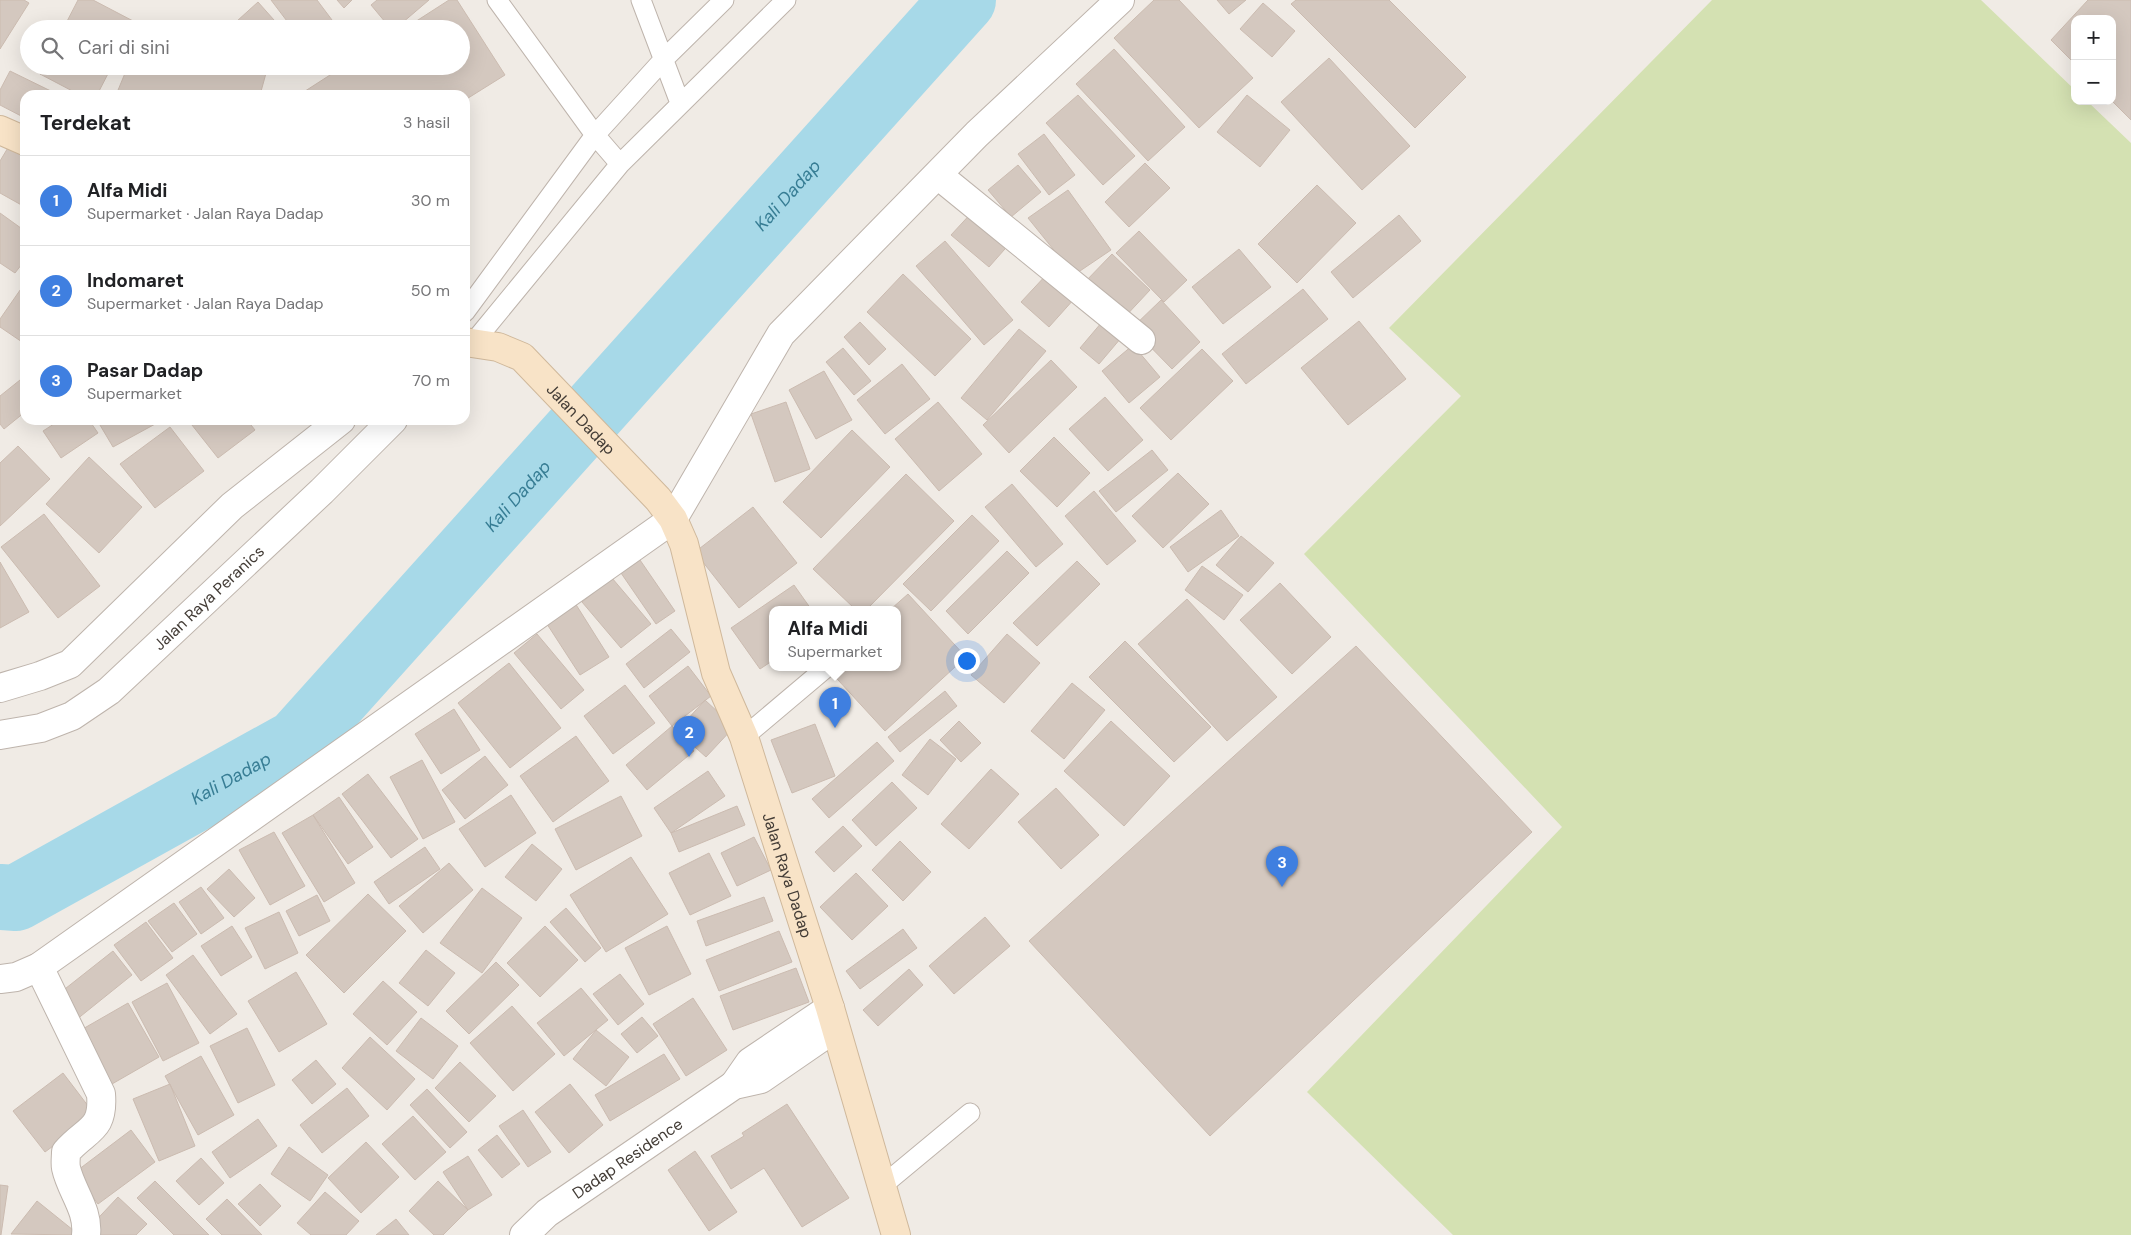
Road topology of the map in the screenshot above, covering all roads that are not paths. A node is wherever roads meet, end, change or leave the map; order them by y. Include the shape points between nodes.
1 (497, 0) edge
2 (641, 0) edge
3 (724, 0) edge
4 (786, 0) edge
5 (1120, 0) edge
6 (664, 58) junction
7 (680, 103) junction
8 (0, 130) edge
9 (595, 135) junction
10 (20, 139) edge
11 (620, 164) junction
12 (938, 175) junction
13 (470, 305) edge
14 (1141, 340) dead end
15 (470, 343) edge
16 (470, 345) edge
17 (335, 425) edge
18 (388, 425) edge
19 (666, 509) junction
20 (822, 671) edge
21 (0, 688) edge
22 (0, 735) edge
23 (744, 737) junction
24 (39, 967) junction
25 (0, 979) edge
26 (833, 1018) junction
27 (970, 1113) dead end
28 (882, 1186) junction
29 (86, 1235) edge
30 (524, 1235) edge
31 (896, 1235) edge

1 - 9 lane
2 - 6 lane
3 - 6 lane
4 - 7 lane
5 - 12 street via 977,134
6 - 7 lane
6 - 9 lane
7 - 11 lane
8 - 10 main road
9 - 11 lane
9 - 13 lane
11 - 15 lane
12 - 14 street
12 - 19 street via 781,334
16 - 19 main road, Jalan Dadap via 498,347 522,357
17 - 21 street via 232,506 70,664
18 - 22 street, Jalan Raya Peranics via 109,691 72,716 42,728
19 - 23 main road, Jalan Raya Dadap via 684,544 716,673
19 - 24 street
20 - 23 lane
23 - 26 main road, Jalan Raya Dadap
24 - 25 street via 16,977
24 - 29 street via 101,1094 102,1112 97,1124 66,1152 66,1167 79,1198
26 - 28 main road, Jalan Raya Dadap
26 - 30 street, Dadap Residence via 750,1062 734,1085 547,1213
27 - 28 lane
28 - 31 main road, Jalan Raya Dadap

